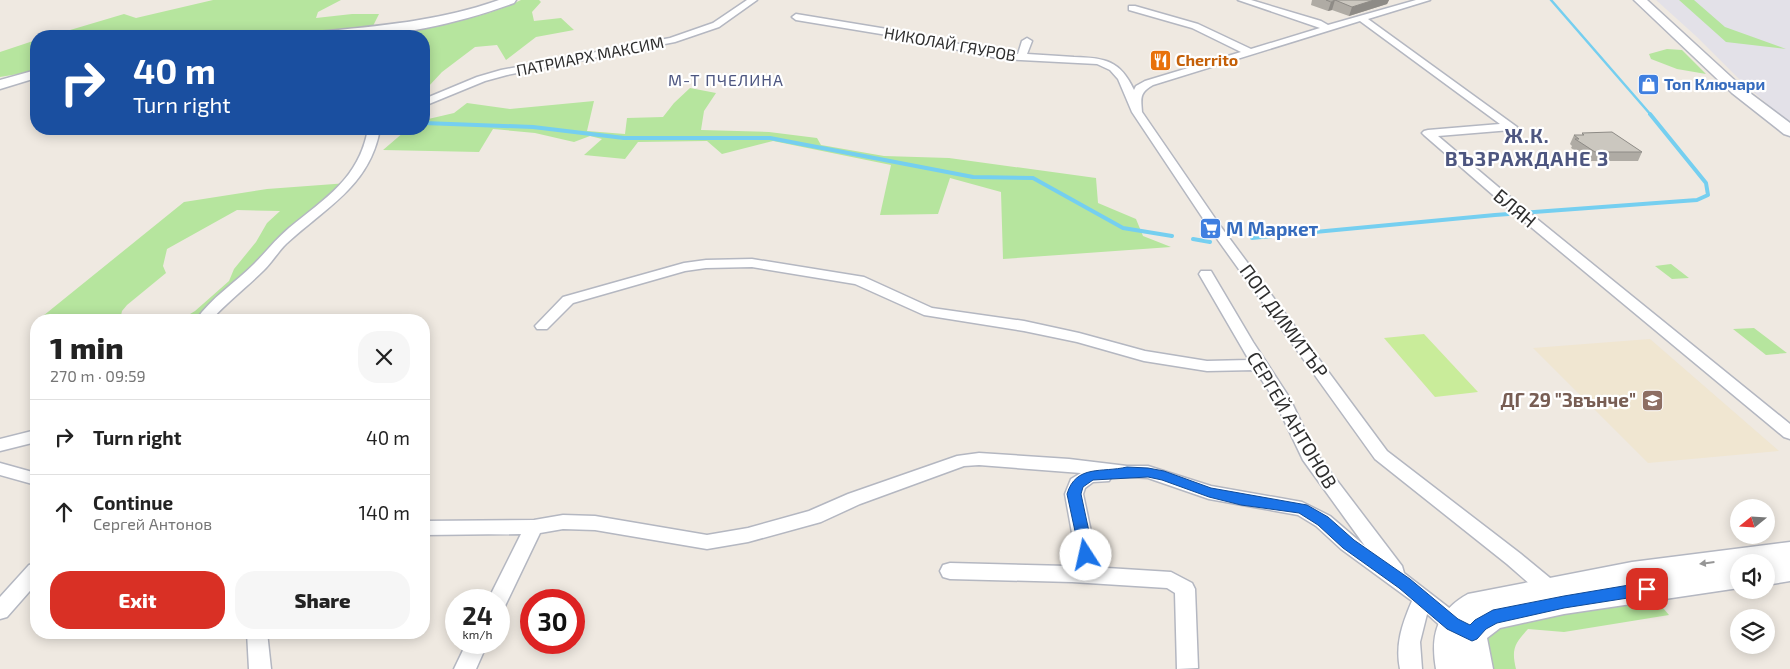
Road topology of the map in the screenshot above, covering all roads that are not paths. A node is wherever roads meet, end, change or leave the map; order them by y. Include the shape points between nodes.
1 (510, 0) edge
2 (752, 0) edge
3 (1242, 0) edge
4 (1426, 0) edge
5 (1640, 0) edge
6 (1132, 8) dead end
7 (796, 17) dead end
8 (1360, 18) junction
9 (1327, 28) junction
10 (376, 30) edge
11 (1027, 41) dead end
12 (1250, 52) junction
13 (1022, 56) junction
14 (30, 76) edge
15 (1, 85) edge
16 (1737, 90) junction
17 (430, 101) edge
18 (1137, 112) junction
19 (1790, 131) edge
20 (374, 135) edge
21 (1790, 141) edge
22 (1206, 274) dead end
23 (209, 314) edge
24 (542, 326) dead end
25 (1259, 365) junction
26 (1790, 433) edge
27 (30, 438) edge
28 (0, 445) edge
29 (0, 470) edge
30 (1127, 472) junction
31 (30, 478) edge
32 (534, 527) junction
33 (430, 528) edge
34 (1790, 552) edge
35 (1790, 570) edge
36 (950, 571) dead end
37 (1775, 572) edge
38 (1072, 574) junction
39 (30, 578) edge
40 (1730, 578) edge
41 (1404, 584) junction
42 (503, 589) edge
43 (1556, 595) junction
44 (1422, 599) junction
45 (0, 611) edge
46 (1462, 629) junction
47 (258, 639) edge
48 (472, 654) edge
49 (1187, 668) edge
50 (260, 669) edge
51 (465, 669) edge
52 (1411, 669) edge
53 (1451, 669) edge
54 (1478, 669) edge

1 - 10 street via 460,17
2 - 17 street, ПАТРИАРХ МАКСИМ via 716,25 672,40 505,72
3 - 9 street
4 - 8 street
5 - 16 street
6 - 12 street via 1195,26
7 - 13 street, НИКОЛАЙ ГЯУРОВ via 1002,56
8 - 9 street
8 - 26 street, БЛЯН via 1511,127 1428,133
9 - 12 street
11 - 13 street
12 - 18 street via 1149,83 1140,88 1136,97
13 - 18 street, НИКОЛАЙ ГЯУРОВ via 1109,64 1126,83
14 - 15 street
16 - 19 street
16 - 21 street via 1764,120
18 - 43 street, ПОП ДИМИТЪР via 1216,228 1381,455
20 - 23 street via 374,142 357,173 280,243
22 - 25 street, СЕРГЕЙ АНТОНОВ
24 - 25 street via 568,300 698,265 752,263 859,280 929,312 1024,326 1144,356 1207,366
25 - 41 street, СЕРГЕЙ АНТОНОВ via 1281,396 1309,456
27 - 28 street
29 - 31 street
30 - 32 street via 1069,465 963,460 814,516 748,535 707,542 595,523 563,522
30 - 38 street via 1090,476 1077,484 1074,494 1086,555 1082,565
30 - 41 street via 1148,472 1241,500 1302,509 1323,521 1348,544
32 - 33 street
32 - 42 street
34 -> 43 street via 1632,573
35 - 37 street
36 - 38 street
38 - 49 street via 1171,580 1185,590
39 - 45 street
40 - 43 street
41 - 44 street
43 - 46 street via 1493,617 1481,625
44 - 46 street
44 - 52 street via 1414,619 1407,655
46 - 53 street via 1447,642
46 - 54 street
47 - 50 street
48 - 51 street

